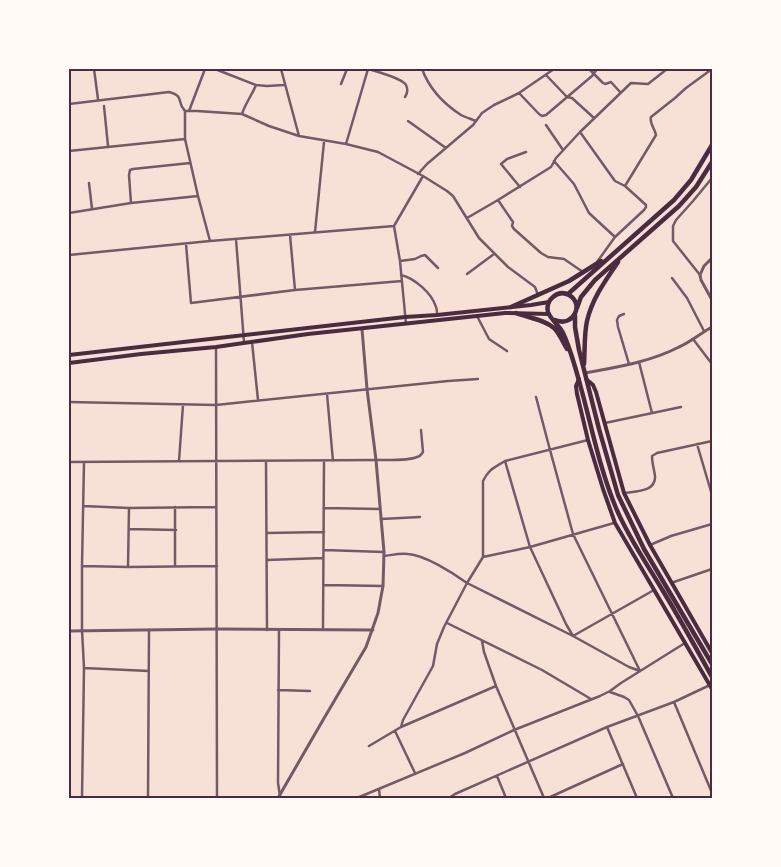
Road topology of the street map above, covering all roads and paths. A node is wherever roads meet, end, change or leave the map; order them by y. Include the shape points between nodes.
1 (94, 69) edge
2 (205, 69) edge
3 (215, 69) edge
4 (281, 69) edge
5 (347, 69) edge
6 (368, 69) edge
7 (422, 69) edge
8 (554, 69) edge
9 (589, 69) edge
10 (597, 69) edge
11 (666, 69) edge
12 (712, 69) edge
13 (593, 73) junction
14 (546, 75) junction
15 (341, 84) dead end
16 (256, 85) junction
17 (284, 85) junction
18 (620, 92) junction
19 (519, 93) junction
20 (405, 97) dead end
21 (567, 97) junction
22 (98, 100) junction
23 (69, 104) edge
24 (104, 106) dead end
25 (185, 111) junction
26 (189, 111) junction
27 (242, 114) junction
28 (594, 118) junction
29 (408, 121) dead end
30 (476, 121) junction
31 (546, 125) dead end
32 (580, 132) junction
33 (300, 136) junction
34 (185, 139) junction
35 (324, 142) junction
36 (346, 144) junction
37 (712, 145) edge
38 (108, 146) junction
39 (446, 148) junction
40 (563, 150) junction
41 (69, 151) edge
42 (526, 152) dead end
43 (554, 161) junction
44 (712, 162) edge
45 (190, 163) junction
46 (418, 174) junction
47 (423, 176) junction
48 (712, 178) edge
49 (89, 183) dead end
50 (625, 186) junction
51 (520, 188) junction
52 (198, 196) junction
53 (498, 200) junction
54 (131, 203) junction
55 (92, 209) junction
56 (69, 213) edge
57 (467, 218) junction
58 (394, 226) junction
59 (315, 232) junction
60 (290, 234) junction
61 (615, 237) junction
62 (236, 239) junction
63 (210, 241) junction
64 (186, 244) junction
65 (494, 254) junction
66 (69, 256) edge
67 (609, 257) junction
68 (621, 257) junction
69 (712, 258) edge
70 (400, 261) junction
71 (596, 264) junction
72 (438, 268) dead end
73 (583, 272) junction
74 (467, 274) dead end
75 (401, 275) junction
76 (700, 275) junction
77 (672, 278) dead end
78 (402, 281) junction
79 (295, 290) junction
80 (568, 294) junction
81 (538, 295) junction
82 (240, 296) junction
83 (712, 300) edge
84 (549, 302) junction
85 (511, 307) junction
86 (576, 312) junction
87 (516, 313) junction
88 (549, 314) junction
89 (624, 314) dead end
90 (437, 315) junction
91 (477, 316) junction
92 (405, 317) junction
93 (555, 320) junction
94 (406, 324) junction
95 (712, 326) edge
96 (362, 329) junction
97 (704, 331) junction
98 (243, 335) junction
99 (693, 339) junction
100 (252, 342) junction
101 (244, 343) junction
102 (216, 347) junction
103 (507, 352) dead end
104 (69, 355) edge
105 (572, 356) junction
106 (639, 362) junction
107 (69, 363) edge
108 (629, 364) junction
109 (712, 364) edge
110 (585, 374) junction
111 (478, 379) dead end
112 (579, 379) junction
113 (367, 390) junction
114 (327, 394) junction
115 (536, 397) dead end
116 (258, 401) junction
117 (69, 402) edge
118 (183, 404) junction
119 (216, 405) junction
120 (681, 407) dead end
121 (652, 413) junction
122 (605, 423) junction
123 (422, 430) dead end
124 (588, 440) junction
125 (712, 441) edge
126 (697, 444) junction
127 (550, 450) junction
128 (324, 460) junction
129 (333, 460) junction
130 (376, 460) junction
131 (179, 461) junction
132 (216, 461) junction
133 (266, 461) junction
134 (505, 461) junction
135 (69, 462) edge
136 (84, 462) junction
137 (624, 493) junction
138 (712, 495) edge
139 (82, 506) junction
140 (175, 507) junction
141 (216, 507) junction
142 (129, 508) junction
143 (324, 508) junction
144 (380, 509) junction
145 (420, 517) dead end
146 (381, 520) junction
147 (615, 523) junction
148 (712, 524) edge
149 (129, 529) junction
150 (176, 530) junction
151 (324, 532) junction
152 (267, 533) junction
153 (573, 534) junction
154 (650, 545) junction
155 (530, 547) junction
156 (324, 550) junction
157 (384, 554) junction
158 (483, 557) junction
159 (324, 558) junction
160 (267, 560) junction
161 (82, 566) junction
162 (175, 566) junction
163 (217, 566) junction
164 (128, 567) junction
165 (712, 569) edge
166 (467, 583) junction
167 (671, 583) junction
168 (323, 585) junction
169 (382, 586) junction
170 (654, 590) junction
171 (611, 614) junction
172 (446, 623) junction
173 (217, 629) junction
174 (323, 629) junction
175 (82, 630) junction
176 (149, 630) junction
177 (267, 630) junction
178 (279, 630) junction
179 (373, 630) junction
180 (69, 631) edge
181 (573, 636) junction
182 (482, 641) junction
183 (686, 643) junction
184 (712, 653) edge
185 (712, 664) edge
186 (84, 668) junction
187 (149, 671) junction
188 (640, 672) junction
189 (712, 677) edge
190 (496, 686) junction
191 (711, 687) edge
192 (278, 690) junction
193 (310, 691) dead end
194 (610, 692) junction
195 (591, 699) junction
196 (674, 702) junction
197 (638, 716) junction
198 (401, 727) junction
199 (607, 727) junction
200 (514, 730) junction
201 (395, 731) junction
202 (369, 746) dead end
203 (528, 761) junction
204 (623, 764) junction
205 (415, 773) junction
206 (497, 776) junction
207 (379, 789) junction
208 (712, 792) edge
209 (279, 797) edge
210 (82, 798) edge
211 (148, 798) edge
212 (217, 798) edge
213 (357, 798) edge
214 (380, 798) edge
215 (449, 798) edge
216 (506, 798) edge
217 (544, 798) edge
218 (548, 798) edge
219 (637, 798) edge
220 (673, 798) edge

1 - 22 street
2 - 26 street
3 - 16 street
4 - 17 street
5 - 15 street
6 - 20 street via 401,80 406,85
6 - 36 street
7 - 30 street via 439,96 461,115
8 - 14 street
9 - 13 street
10 - 13 street
11 - 18 street via 648,84 631,83
12 - 50 street via 651,117 656,135
13 - 18 street via 605,84 611,82
13 - 21 street
14 - 19 street
14 - 21 street
16 - 17 street
16 - 27 street
17 - 33 street
18 - 28 street
19 - 21 street via 542,116
19 - 30 street via 494,105
21 - 28 street
22 - 23 street
22 - 25 street via 169,92 178,96
24 - 38 street
25 - 26 street
25 - 34 street
26 - 27 street
27 - 33 street
28 - 32 street
29 - 39 street
30 - 39 street
31 - 40 street
32 - 40 street
32 - 50 street via 608,173
33 - 35 street
34 - 38 street
34 - 45 street
35 - 36 street
35 - 59 street
36 - 46 street via 378,152
37 - 67 highway via 691,180 674,200
38 - 41 street
39 - 46 street
40 - 43 street
42 - 51 street via 501,164
43 - 51 street via 551,167
43 - 61 street via 574,184 589,213
44 - 68 highway via 696,187 678,206
45 - 52 street
45 - 54 street via 130,170
46 - 47 street
47 - 57 street via 447,191
47 - 58 street
48 - 76 street via 676,220 672,233 673,241
49 - 55 street
50 - 61 street via 646,207
51 - 53 street
52 - 54 street
52 - 63 street
53 - 57 street
53 - 73 street via 513,222 514,229 541,253 564,259
54 - 55 street
55 - 56 street
57 - 65 street
58 - 59 street
58 - 70 street
59 - 60 street
60 - 62 street
60 - 79 street
61 - 71 street
62 - 63 street
62 - 82 street
63 - 64 street
64 - 66 street
64 - 82 street via 191,303
65 - 74 street
65 - 81 street via 535,287
67 - 71 highway
67 - 80 highway
68 - 86 highway via 586,290
68 - 110 highway via 598,292 587,320
69 - 76 street
70 - 72 street via 425,255
70 - 75 street
71 - 73 highway
73 - 81 highway
75 - 78 street
75 - 90 street via 426,291
76 - 83 street
77 - 97 street via 687,298
78 - 79 street
78 - 92 street
79 - 82 street
80 - 84 highway via 559,294
80 - 86 highway via 576,302
81 - 85 highway
82 - 98 street
84 - 85 main road
84 - 88 highway
85 - 90 main road
86 - 93 highway via 566,322
86 - 110 highway via 575,332
87 - 88 main road
87 - 91 main road
87 - 105 highway via 553,327
88 - 93 highway
89 - 108 street via 617,320
90 - 92 main road
91 - 94 main road
91 - 103 street via 488,339
92 - 94 street
92 - 98 main road
93 - 105 highway
94 - 96 main road
95 - 97 street
96 - 100 main road
96 - 113 street
97 - 99 street
98 - 101 street
98 - 104 main road
99 - 106 street via 660,356
99 - 109 street
100 - 101 main road
100 - 116 street
101 - 102 main road
102 - 107 main road
102 - 119 street
105 - 112 highway
106 - 108 street
106 - 121 street
108 - 110 street
110 - 122 main road via 593,385
110 - 185 highway via 618,495 644,549
111 - 113 street
112 - 124 main road via 577,394
112 - 189 highway via 617,510
113 - 114 street
113 - 130 street
114 - 116 street
114 - 129 street
115 - 127 street
116 - 119 street
117 - 118 street
118 - 119 street
118 - 131 street
119 - 132 street
120 - 121 street
121 - 122 street
122 - 137 main road
123 - 130 street via 423,452 418,457
124 - 127 street
124 - 147 main road
125 - 126 street
126 - 137 street via 652,456 655,476 652,486
126 - 138 street
127 - 134 street
127 - 153 street
128 - 129 street
128 - 133 street
128 - 143 street
129 - 130 street
130 - 144 street
131 - 132 street
131 - 136 street
132 - 133 street
132 - 141 street
133 - 152 street
134 - 155 street
134 - 158 street via 487,473 483,481
135 - 136 street
136 - 139 street
137 - 154 main road
139 - 142 street
139 - 161 street
140 - 141 street
140 - 142 street
140 - 150 street
141 - 163 street
142 - 149 street
143 - 144 street
143 - 151 street
144 - 146 street
145 - 146 street
146 - 157 street
147 - 153 street
147 - 170 main road
148 - 154 street
149 - 150 street
149 - 164 street
150 - 162 street
151 - 152 street
151 - 156 street
152 - 160 street
153 - 155 street
153 - 171 street
154 - 167 main road
155 - 158 street
155 - 181 street
156 - 157 street
156 - 159 street
157 - 166 street via 420,556
157 - 169 street
158 - 166 street
159 - 160 street
159 - 168 street
160 - 177 street
161 - 164 street
161 - 175 street
162 - 163 street
162 - 164 street
163 - 173 street
165 - 167 street
166 - 172 street
166 - 181 street
167 - 184 main road
168 - 169 street
168 - 174 street
169 - 179 street
170 - 171 street
170 - 183 main road
171 - 181 street
171 - 188 street
172 - 182 street
172 - 198 street via 437,644 433,666
173 - 176 street
173 - 177 street
173 - 212 street
174 - 178 street
174 - 179 street
175 - 176 street
175 - 180 street
175 - 186 street
176 - 187 street
177 - 178 street
178 - 192 street
179 - 209 street
181 - 188 street
182 - 190 street
182 - 195 street via 542,670
183 - 188 street
183 - 191 main road
186 - 187 street
186 - 210 street
187 - 211 street
188 - 194 street
190 - 198 street
190 - 200 street
191 - 196 street
192 - 193 street
192 - 209 street
194 - 195 street
194 - 197 street via 629,700
195 - 200 street
196 - 197 street
196 - 208 street
197 - 199 street
197 - 220 street
198 - 201 street
199 - 203 street
199 - 204 street
200 - 203 street
200 - 205 street
201 - 202 street
201 - 205 street
203 - 206 street
203 - 217 street
204 - 218 street
204 - 219 street
205 - 207 street
206 - 215 street
206 - 216 street
207 - 213 street
207 - 214 street

